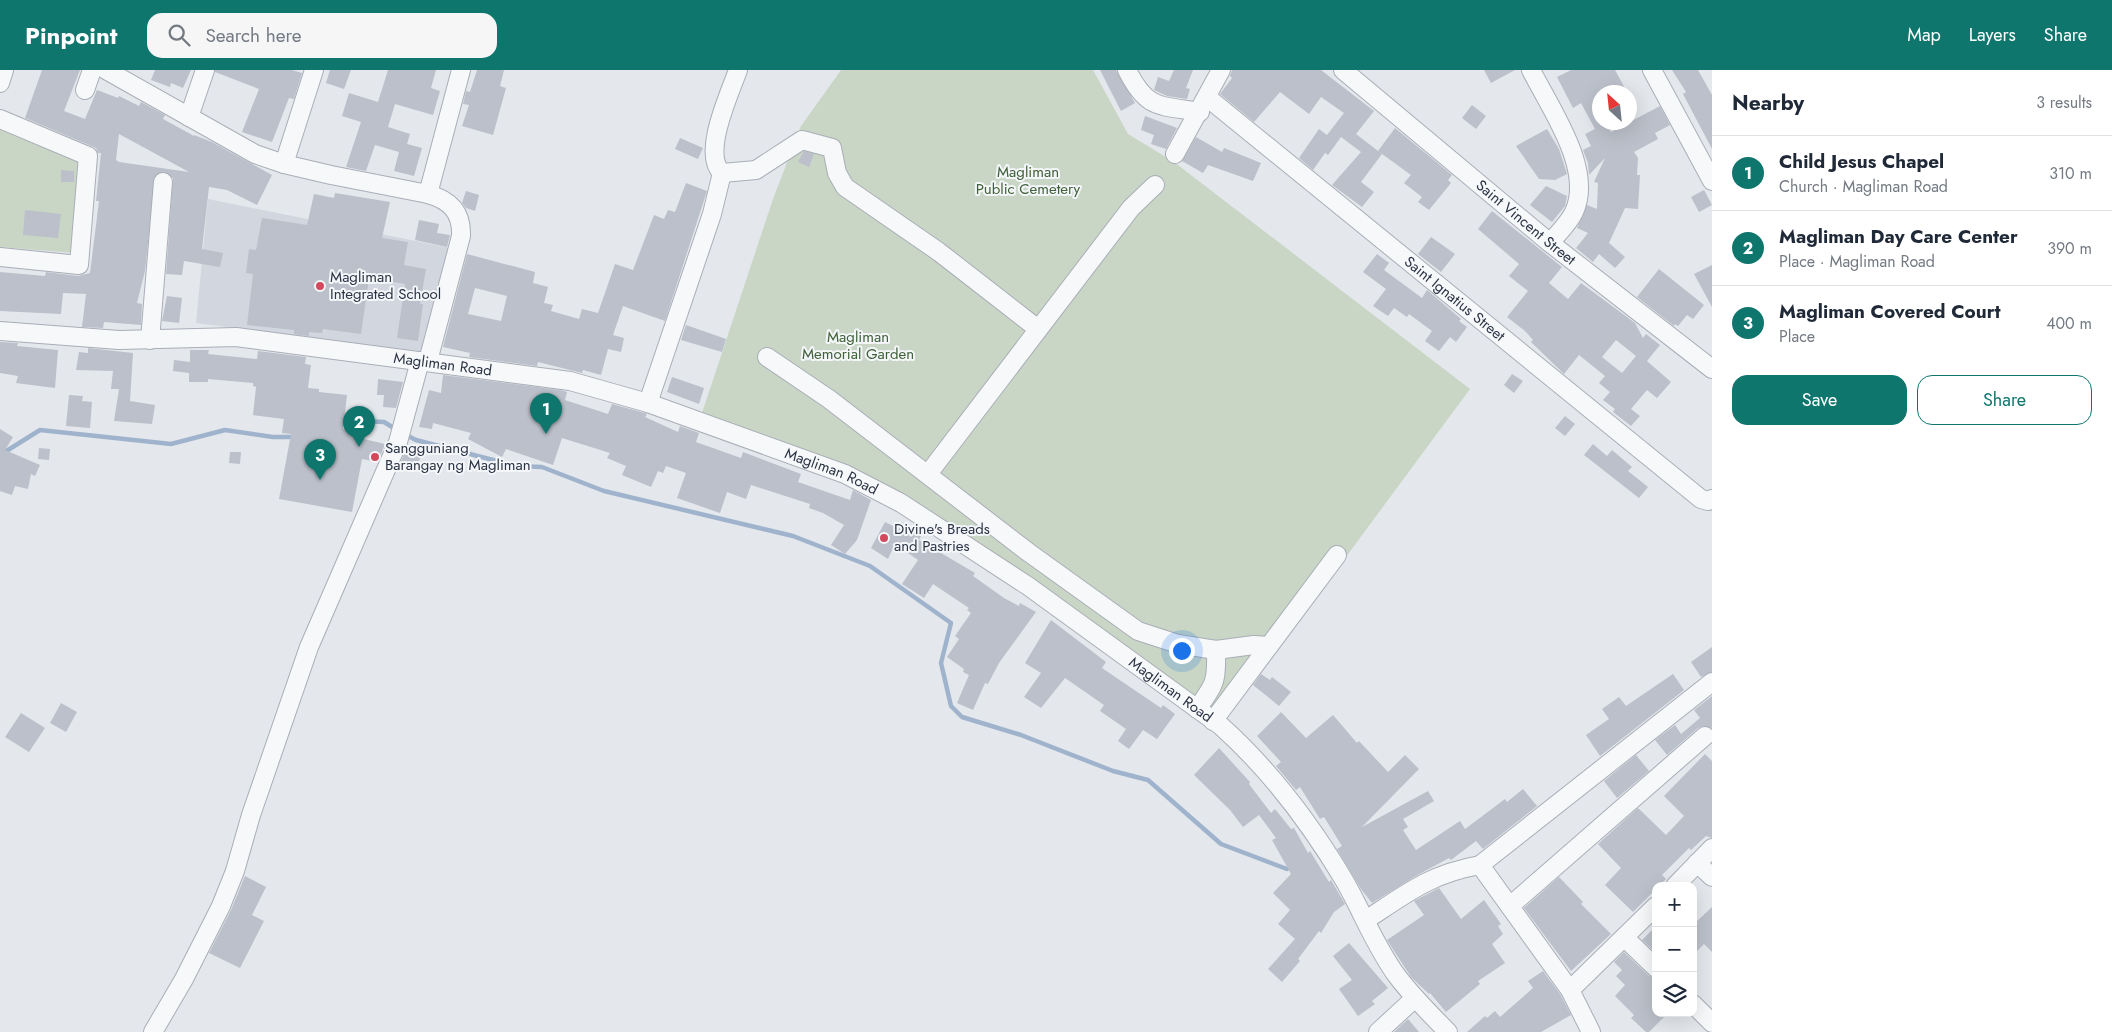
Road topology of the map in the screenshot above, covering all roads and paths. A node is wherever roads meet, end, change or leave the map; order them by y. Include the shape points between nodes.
1 (4, 70) edge
2 (92, 70) edge
3 (106, 70) edge
4 (204, 70) edge
5 (314, 70) edge
6 (461, 70) edge
7 (738, 70) edge
8 (1127, 70) edge
9 (1221, 70) edge
10 (1531, 70) edge
11 (1652, 70) edge
12 (1345, 71) edge
13 (0, 83) edge
14 (85, 90) dead end
15 (1204, 105) junction
16 (189, 117) junction
17 (0, 120) edge
18 (1175, 154) dead end
19 (284, 164) junction
20 (722, 173) junction
21 (1712, 181) edge
22 (163, 182) dead end
23 (1155, 185) dead end
24 (428, 194) junction
25 (1550, 242) junction
26 (0, 257) edge
27 (1038, 329) junction
28 (0, 330) edge
29 (150, 340) junction
30 (766, 357) dead end
31 (424, 361) junction
32 (1712, 369) edge
33 (648, 403) junction
34 (928, 474) junction
35 (1707, 499) edge
36 (1336, 555) dead end
37 (1269, 646) junction
38 (1216, 650) junction
39 (1712, 682) edge
40 (1197, 709) junction
41 (1213, 721) junction
42 (1705, 736) dead end
43 (1712, 848) edge
44 (1697, 862) junction
45 (1480, 865) junction
46 (1712, 878) edge
47 (1679, 882) edge
48 (1510, 906) junction
49 (1652, 910) edge
50 (1366, 920) junction
51 (1625, 938) junction
52 (1652, 964) edge
53 (1570, 990) junction
54 (1415, 998) junction
55 (1697, 1008) edge
56 (1712, 1023) edge
57 (153, 1032) edge
58 (1378, 1032) edge
59 (1448, 1032) edge
60 (1591, 1032) edge

1 - 13 street
2 - 14 street
3 - 16 street
4 - 16 street
5 - 19 street
6 - 24 street
7 - 20 street via 718,127 714,162
8 - 15 street via 1141,95 1154,104
9 - 15 street
10 - 25 street via 1571,148 1580,177 1574,212
11 - 21 street
12 - 25 street, Saint Vincent Street
15 - 18 street
15 - 35 street, Saint Ignatius Street
16 - 19 street via 255,154
17 - 26 street via 88,156 79,265
19 - 24 street
20 - 27 street via 756,170 802,140 832,148 837,173 845,187 939,252
20 - 33 street via 709,223
22 - 29 street
23 - 27 street via 1132,208
24 - 31 street via 442,198 454,207 462,224
25 - 32 street, Saint Vincent Street
27 - 34 street
28 - 29 street, Magliman Road via 92,339
29 - 31 street, Magliman Road via 236,337
30 - 34 street via 829,399
31 - 33 street, Magliman Road via 570,381
31 - 57 street via 398,442 309,647 221,906
33 - 40 street, Magliman Road via 845,474 901,502 1028,586
34 - 38 street via 1126,624 1155,638
36 - 37 street
37 - 38 street
37 - 41 street
38 - 40 street via 1214,686
39 - 45 street
40 - 41 street, Magliman Road
41 - 50 street, Magliman Road via 1248,750 1294,807 1343,879
42 - 48 street
43 - 44 street
44 - 46 street
44 - 47 street
45 - 48 street
45 - 50 street via 1452,870 1430,879
48 - 53 street
49 - 51 street
50 - 54 street, Magliman Road via 1396,975
51 - 52 street
51 - 53 street
53 - 60 street
54 - 58 street
54 - 59 street, Magliman Road
55 - 56 street

